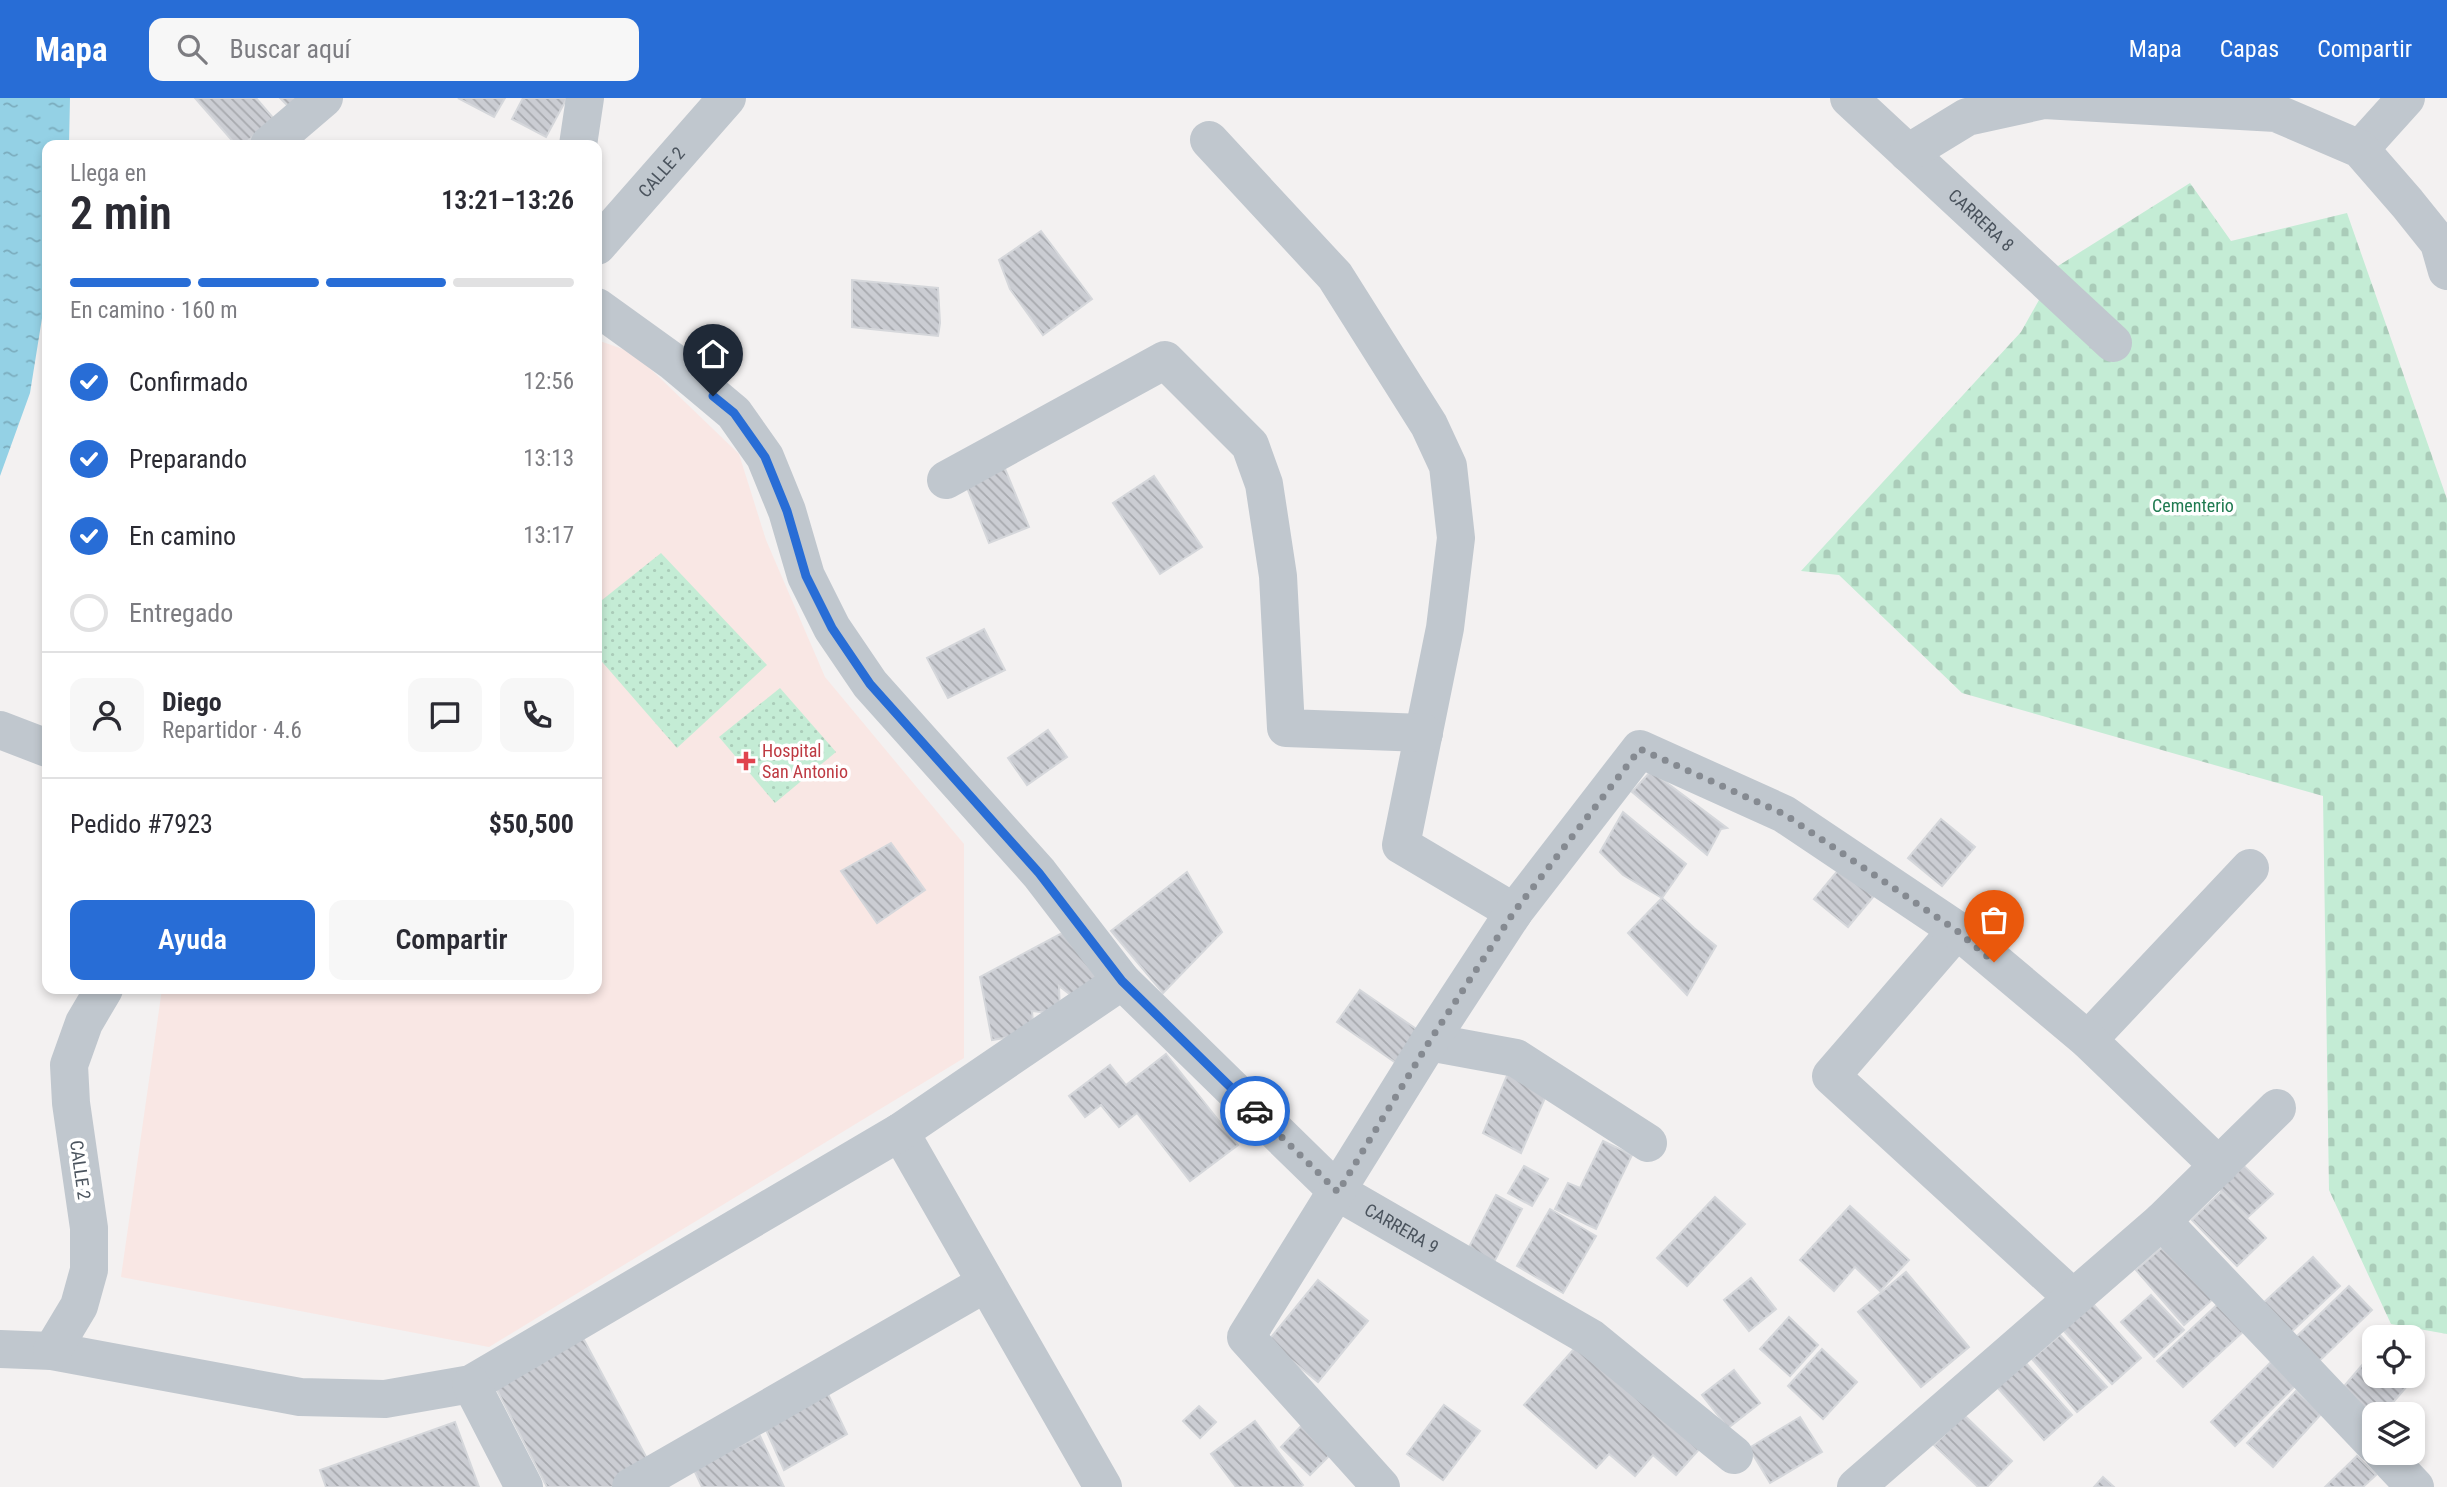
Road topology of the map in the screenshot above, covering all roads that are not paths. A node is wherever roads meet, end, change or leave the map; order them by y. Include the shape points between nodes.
1 (324, 98) edge
2 (585, 98) edge
3 (727, 98) edge
4 (1849, 98) edge
5 (2406, 98) edge
6 (275, 140) edge
7 (579, 140) edge
8 (1209, 140) dead end
9 (2360, 149) junction
10 (1908, 153) junction
11 (602, 240) edge
12 (2447, 271) edge
13 (602, 311) edge
14 (2113, 343) dead end
15 (946, 480) dead end
16 (0, 730) edge
17 (1424, 733) junction
18 (42, 746) edge
19 (2250, 868) dead end
20 (1514, 912) junction
21 (1956, 930) junction
22 (1122, 981) junction
23 (101, 994) edge
24 (2088, 1040) junction
25 (1429, 1042) junction
26 (2277, 1108) dead end
27 (900, 1132) junction
28 (1648, 1143) dead end
29 (2219, 1166) junction
30 (1338, 1192) junction
31 (2162, 1221) junction
32 (986, 1283) junction
33 (2072, 1297) junction
34 (0, 1349) edge
35 (52, 1350) junction
36 (471, 1384) junction
37 (2362, 1431) edge
38 (1734, 1455) dead end
39 (2394, 1465) edge
40 (524, 1487) edge
41 (631, 1487) edge
42 (1103, 1487) edge
43 (1381, 1487) edge
44 (1856, 1487) edge
45 (2415, 1487) edge

1 - 6 street
2 - 7 street
3 - 11 street, CALLE 2
4 - 10 street, CARRERA 8
5 - 9 street
8 - 17 street via 1335,276 1429,425 1448,466 1456,538 1446,628
9 - 10 street via 2276,113 2044,100 1967,117
9 - 12 street via 2439,243
10 - 14 street, CARRERA 8
13 - 22 street, CARRERA 9 via 734,413 765,457 806,576 832,628 870,684 1039,873
15 - 17 street via 1165,360 1250,445 1264,484 1279,576 1286,728
16 - 18 street
17 - 20 street via 1401,845
19 - 24 street
20 - 21 street via 1640,749 1784,814
20 - 25 street
21 - 24 street
21 - 33 street via 1831,1076
22 - 27 street
22 - 30 street, CARRERA 9
23 - 35 street, CALLE 2 via 84,1023 69,1065 89,1228 89,1270 79,1306
24 - 29 street
25 - 28 street via 1516,1058
25 - 30 street
26 - 29 street
27 - 32 street
27 - 36 street
29 - 31 street
30 - 38 street, CARRERA 9 via 1591,1338
30 - 43 street via 1246,1337
31 - 33 street
31 - 37 street
32 - 41 street
32 - 42 street
33 - 44 street
34 - 35 street
35 - 36 street via 300,1397 385,1399
36 - 40 street
39 - 45 street

